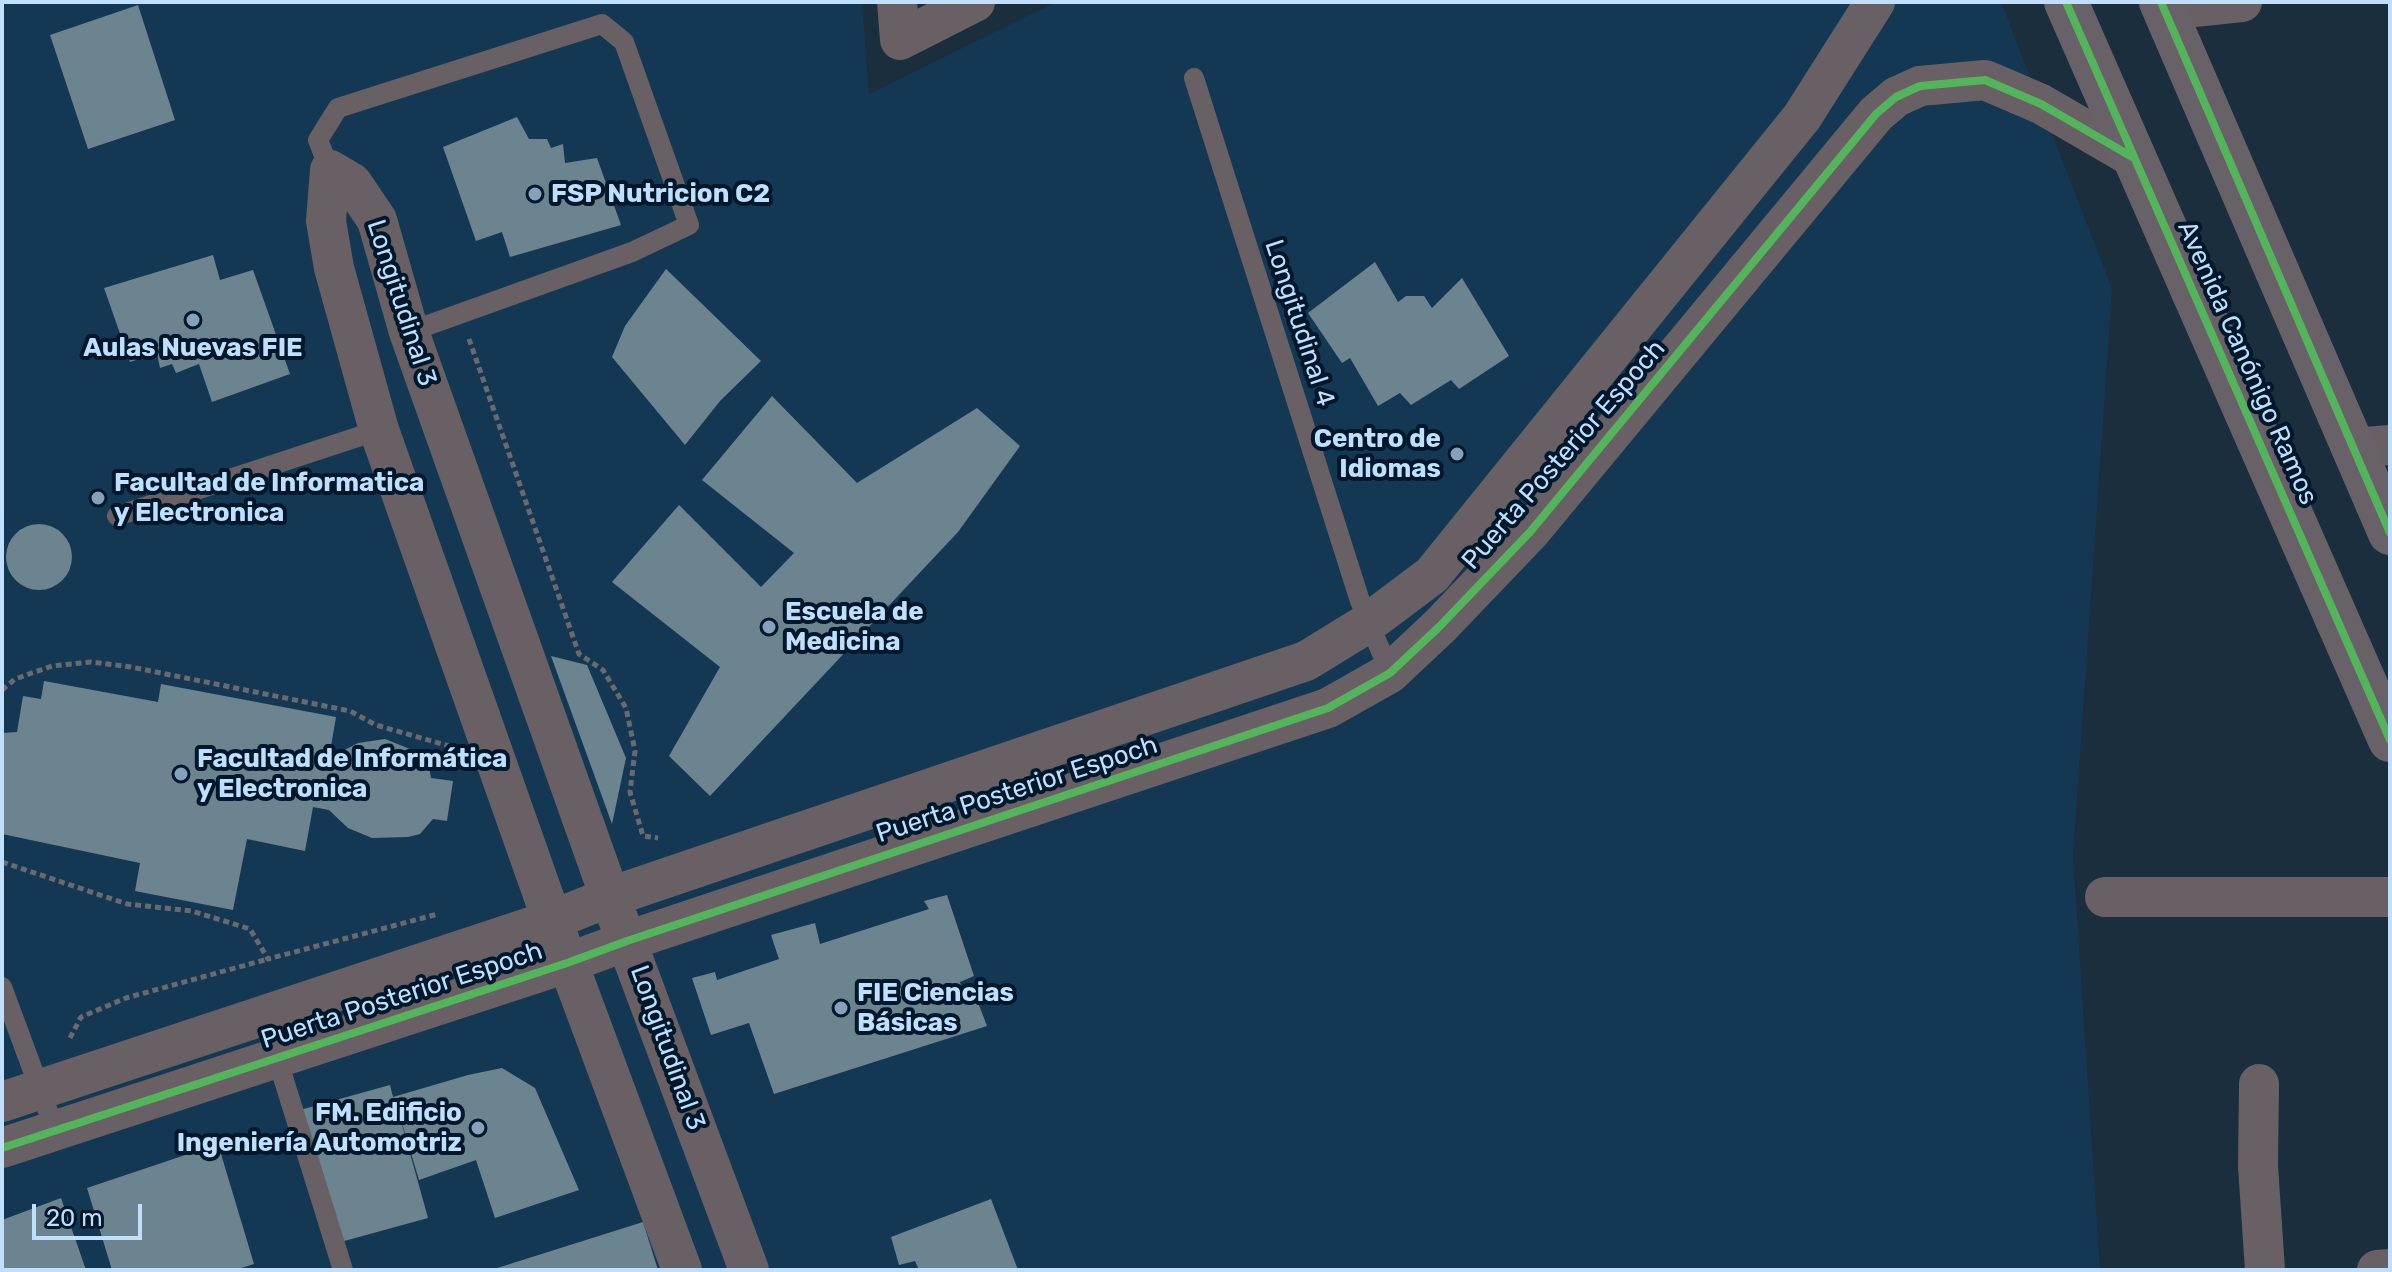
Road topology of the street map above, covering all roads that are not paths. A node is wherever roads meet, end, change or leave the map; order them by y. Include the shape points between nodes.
1 (975, 2) edge
2 (1875, 2) edge
3 (2066, 2) edge
4 (2242, 2) edge
5 (2163, 6) edge
6 (899, 21) edge
7 (1194, 78) dead end
8 (2134, 158) junction
9 (330, 170) junction
10 (409, 332) junction
11 (379, 430) junction
12 (2371, 446) edge
13 (117, 516) dead end
14 (2390, 533) edge
15 (1368, 623) junction
16 (1390, 673) junction
17 (2390, 740) edge
18 (610, 897) junction
19 (2105, 897) dead end
20 (2390, 897) edge
21 (552, 920) junction
22 (627, 941) junction
23 (567, 963) junction
24 (2, 987) edge
25 (277, 1058) junction
26 (22, 1083) edge
27 (2259, 1084) dead end
28 (55, 1130) junction
29 (2, 1148) edge
30 (2390, 1269) edge
31 (343, 1270) edge
32 (682, 1270) edge
33 (749, 1270) edge
34 (2265, 1270) edge
35 (2377, 1270) edge

1 - 6 street
2 - 15 street, Puerta Posterior Espoch via 1802,117 1432,575
3 - 8 main road, Avenida Canónigo Ramos
4 - 5 street
5 - 12 main road
7 - 15 lane, Longitudinal 4
8 - 16 street, Puerta Posterior Espoch via 2041,104 1985,80 1920,86 1896,97 1876,114 1530,532
8 - 17 main road, Avenida Canónigo Ramos
9 - 10 street, Longitudinal 3 via 352,183 377,220
9 - 10 lane via 318,140 338,108 602,24 624,42 689,225 632,252
9 - 11 street, Longitudinal 3 via 326,221 334,268
10 - 18 street, Longitudinal 3
11 - 13 lane
11 - 21 street, Longitudinal 3
12 - 14 main road
15 - 16 lane, Longitudinal 4
15 - 18 street, Puerta Posterior Espoch via 1306,661
16 - 22 street, Puerta Posterior Espoch via 1328,708
18 - 21 street, Puerta Posterior Espoch
18 - 22 street, Longitudinal 3
19 - 20 street
21 - 23 street, Longitudinal 3
21 - 26 street, Puerta Posterior Espoch
22 - 23 street, Puerta Posterior Espoch
22 - 33 street, Longitudinal 3
23 - 25 street, Puerta Posterior Espoch
23 - 32 street, Longitudinal 3
24 - 26 lane
25 - 28 street, Puerta Posterior Espoch
25 - 31 lane
26 - 28 lane
27 - 34 street
28 - 29 street, Puerta Posterior Espoch
30 - 35 street

